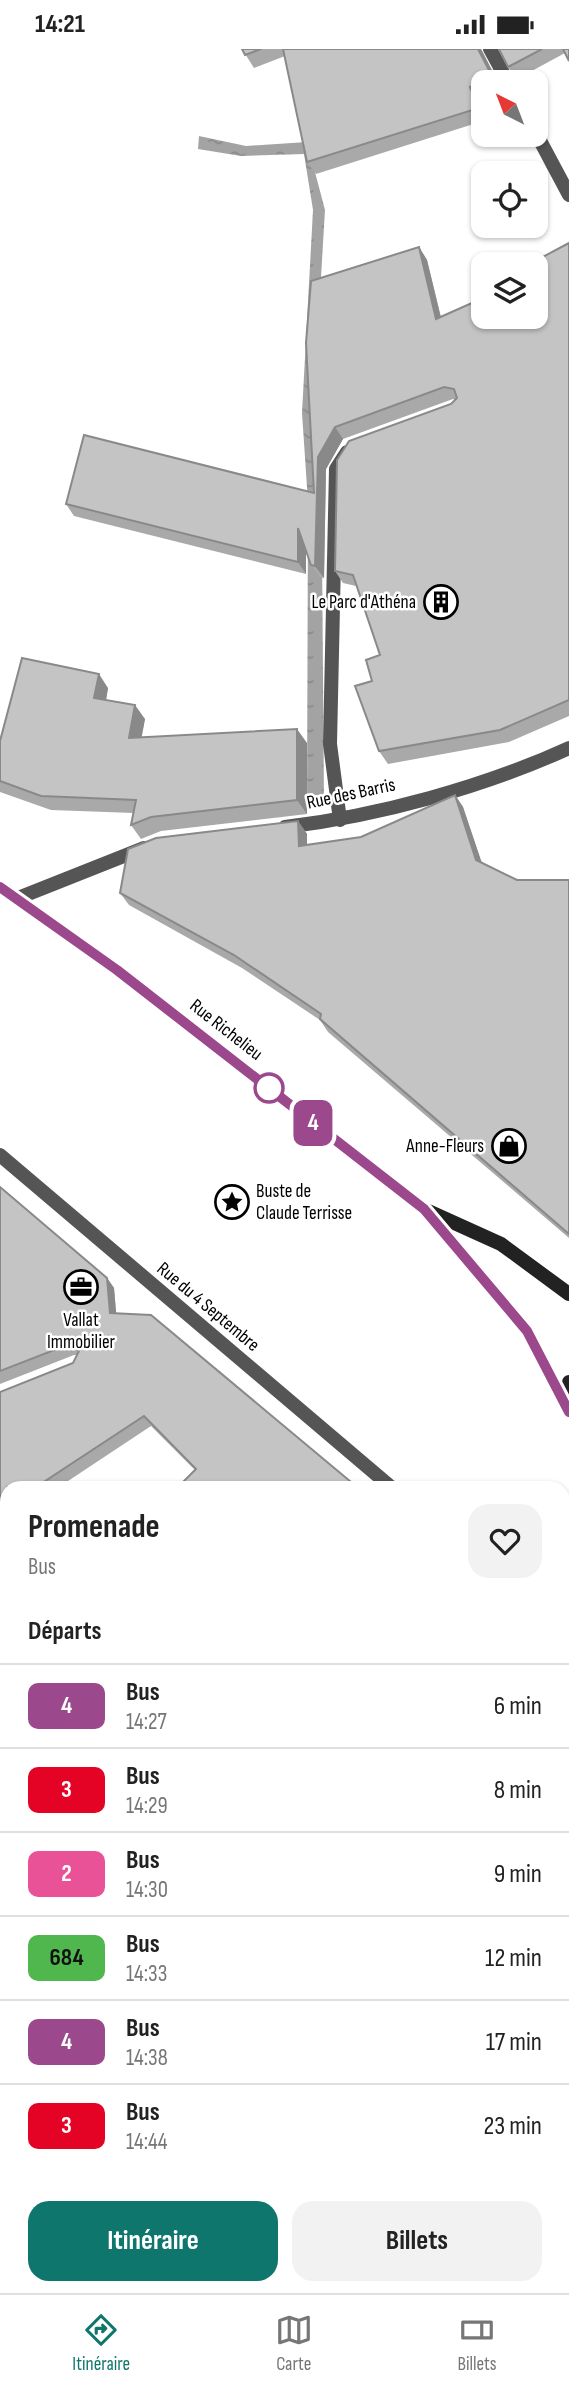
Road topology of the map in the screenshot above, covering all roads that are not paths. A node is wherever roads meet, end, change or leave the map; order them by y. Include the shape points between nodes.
1 (490, 49) edge
2 (501, 70) edge
3 (543, 147) edge
4 (569, 195) edge
5 (365, 441) edge
6 (569, 748) edge
7 (340, 820) junction
8 (272, 828) edge
9 (162, 841) edge
10 (0, 887) edge
11 (18, 898) junction
12 (0, 1155) edge
13 (424, 1209) junction
14 (569, 1294) edge
15 (569, 1382) edge
16 (569, 1389) edge
17 (569, 1412) edge
18 (384, 1481) edge

1 - 2 street
3 - 4 street
5 - 7 street via 352,445 336,469 330,744
6 - 7 street, Rue des Barris via 519,771
7 - 8 street, Rue des Barris
9 - 11 street
10 - 11 main road, Rue Richelieu
11 - 13 main road, Rue Richelieu
12 - 18 street, Rue du 4 Septembre
13 - 14 main road, Rue Richelieu via 501,1244
13 - 17 main road, Rue Richelieu via 527,1331
15 - 16 main road

